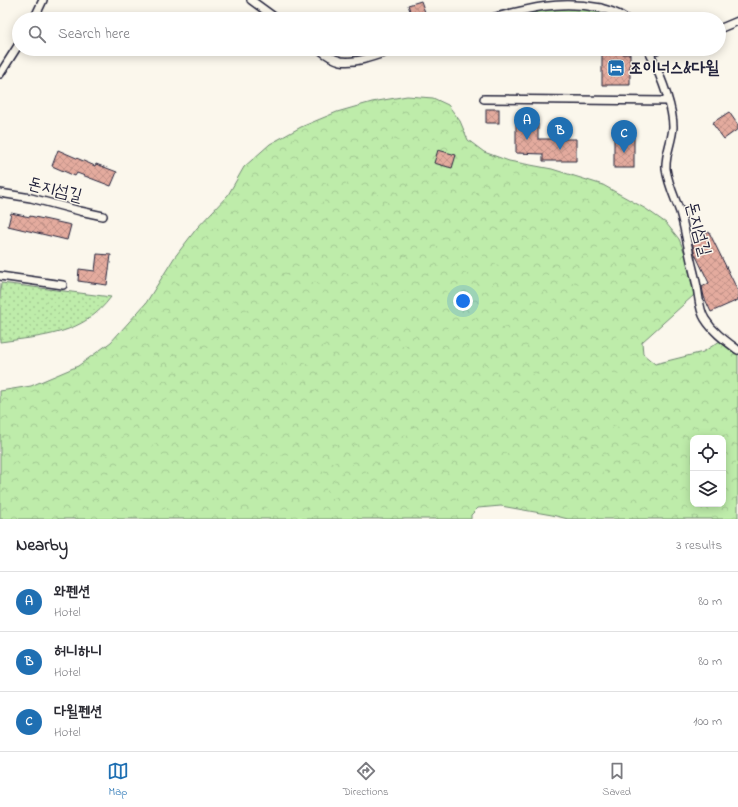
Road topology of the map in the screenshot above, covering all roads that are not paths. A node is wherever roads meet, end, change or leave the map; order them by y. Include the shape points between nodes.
1 (43, 0) edge
2 (251, 0) edge
3 (37, 12) edge
4 (267, 12) edge
5 (514, 12) edge
6 (613, 12) edge
7 (738, 21) edge
8 (726, 26) edge
9 (12, 55) edge
10 (330, 56) edge
11 (372, 56) edge
12 (651, 56) edge
13 (0, 74) edge
14 (484, 99) dead end
15 (668, 101) junction
16 (0, 192) edge
17 (103, 216) dead end
18 (0, 276) edge
19 (63, 284) dead end
20 (738, 350) edge

1 - 3 lane
2 - 4 lane
5 - 6 lane via 554,2 583,3
7 - 8 lane
9 - 13 lane
10 - 11 lane via 340,61
12 - 15 lane, 돈지섬길
14 - 15 lane
15 - 20 lane, 돈지섬길 via 673,126 666,170 680,213 701,313 712,329
16 - 17 lane, 돈지섬길
18 - 19 lane

